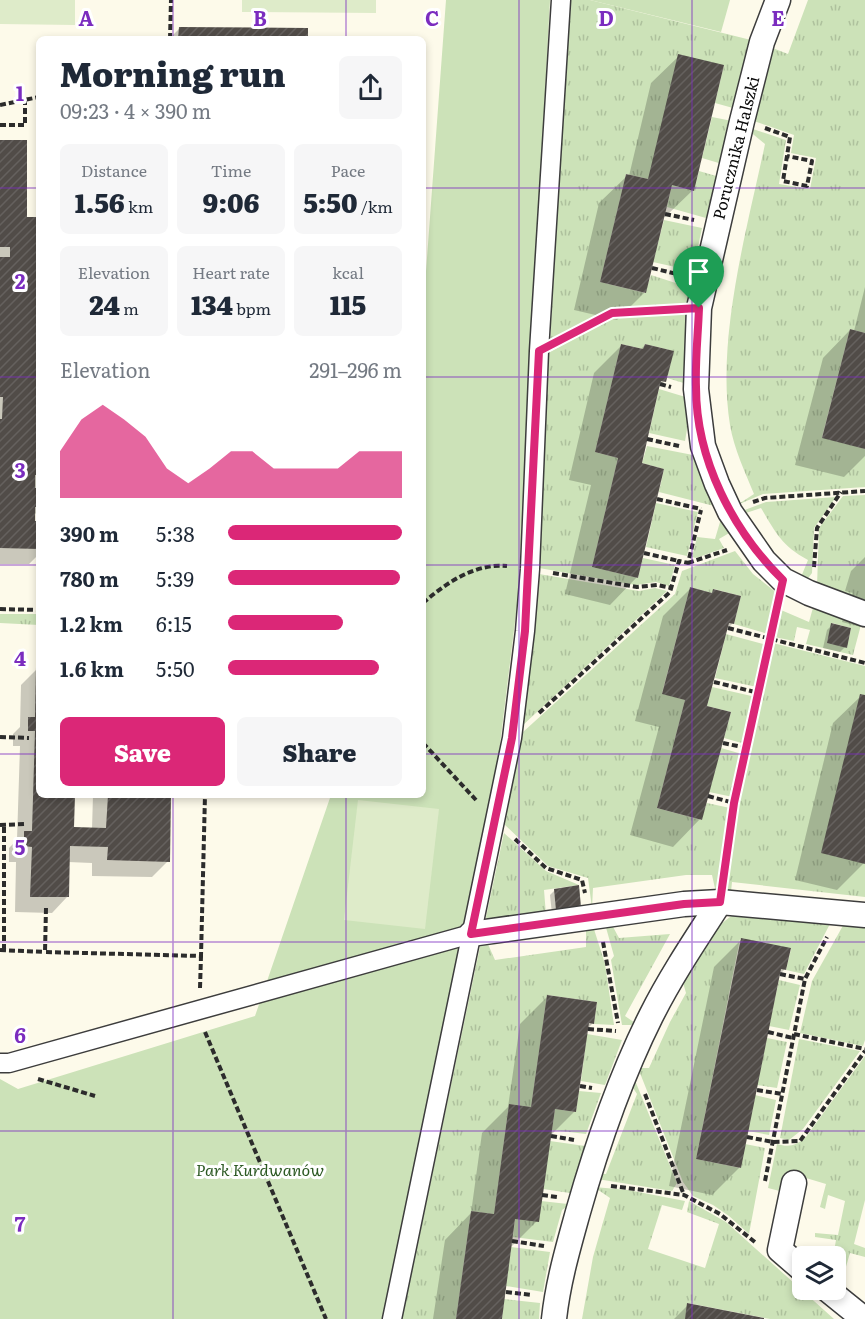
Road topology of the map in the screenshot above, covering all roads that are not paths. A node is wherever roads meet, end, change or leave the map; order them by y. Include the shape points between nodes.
1 (561, 0) edge
2 (778, 0) edge
3 (865, 614) edge
4 (720, 902) junction
5 (865, 915) edge
6 (471, 934) junction
7 (0, 1063) edge
8 (794, 1183) dead end
9 (792, 1260) edge
10 (840, 1300) edge
11 (392, 1319) edge
12 (554, 1319) edge
13 (864, 1319) edge

1 - 6 street via 525,631 512,738
2 - 3 street, Porucznika Halszki via 762,42 699,308 696,389 703,446 730,512 764,561 783,580
4 - 5 street
4 - 6 street
4 - 12 street via 652,1014 603,1130 557,1289
6 - 7 street
6 - 11 street
8 - 9 street via 780,1250
10 - 13 street

